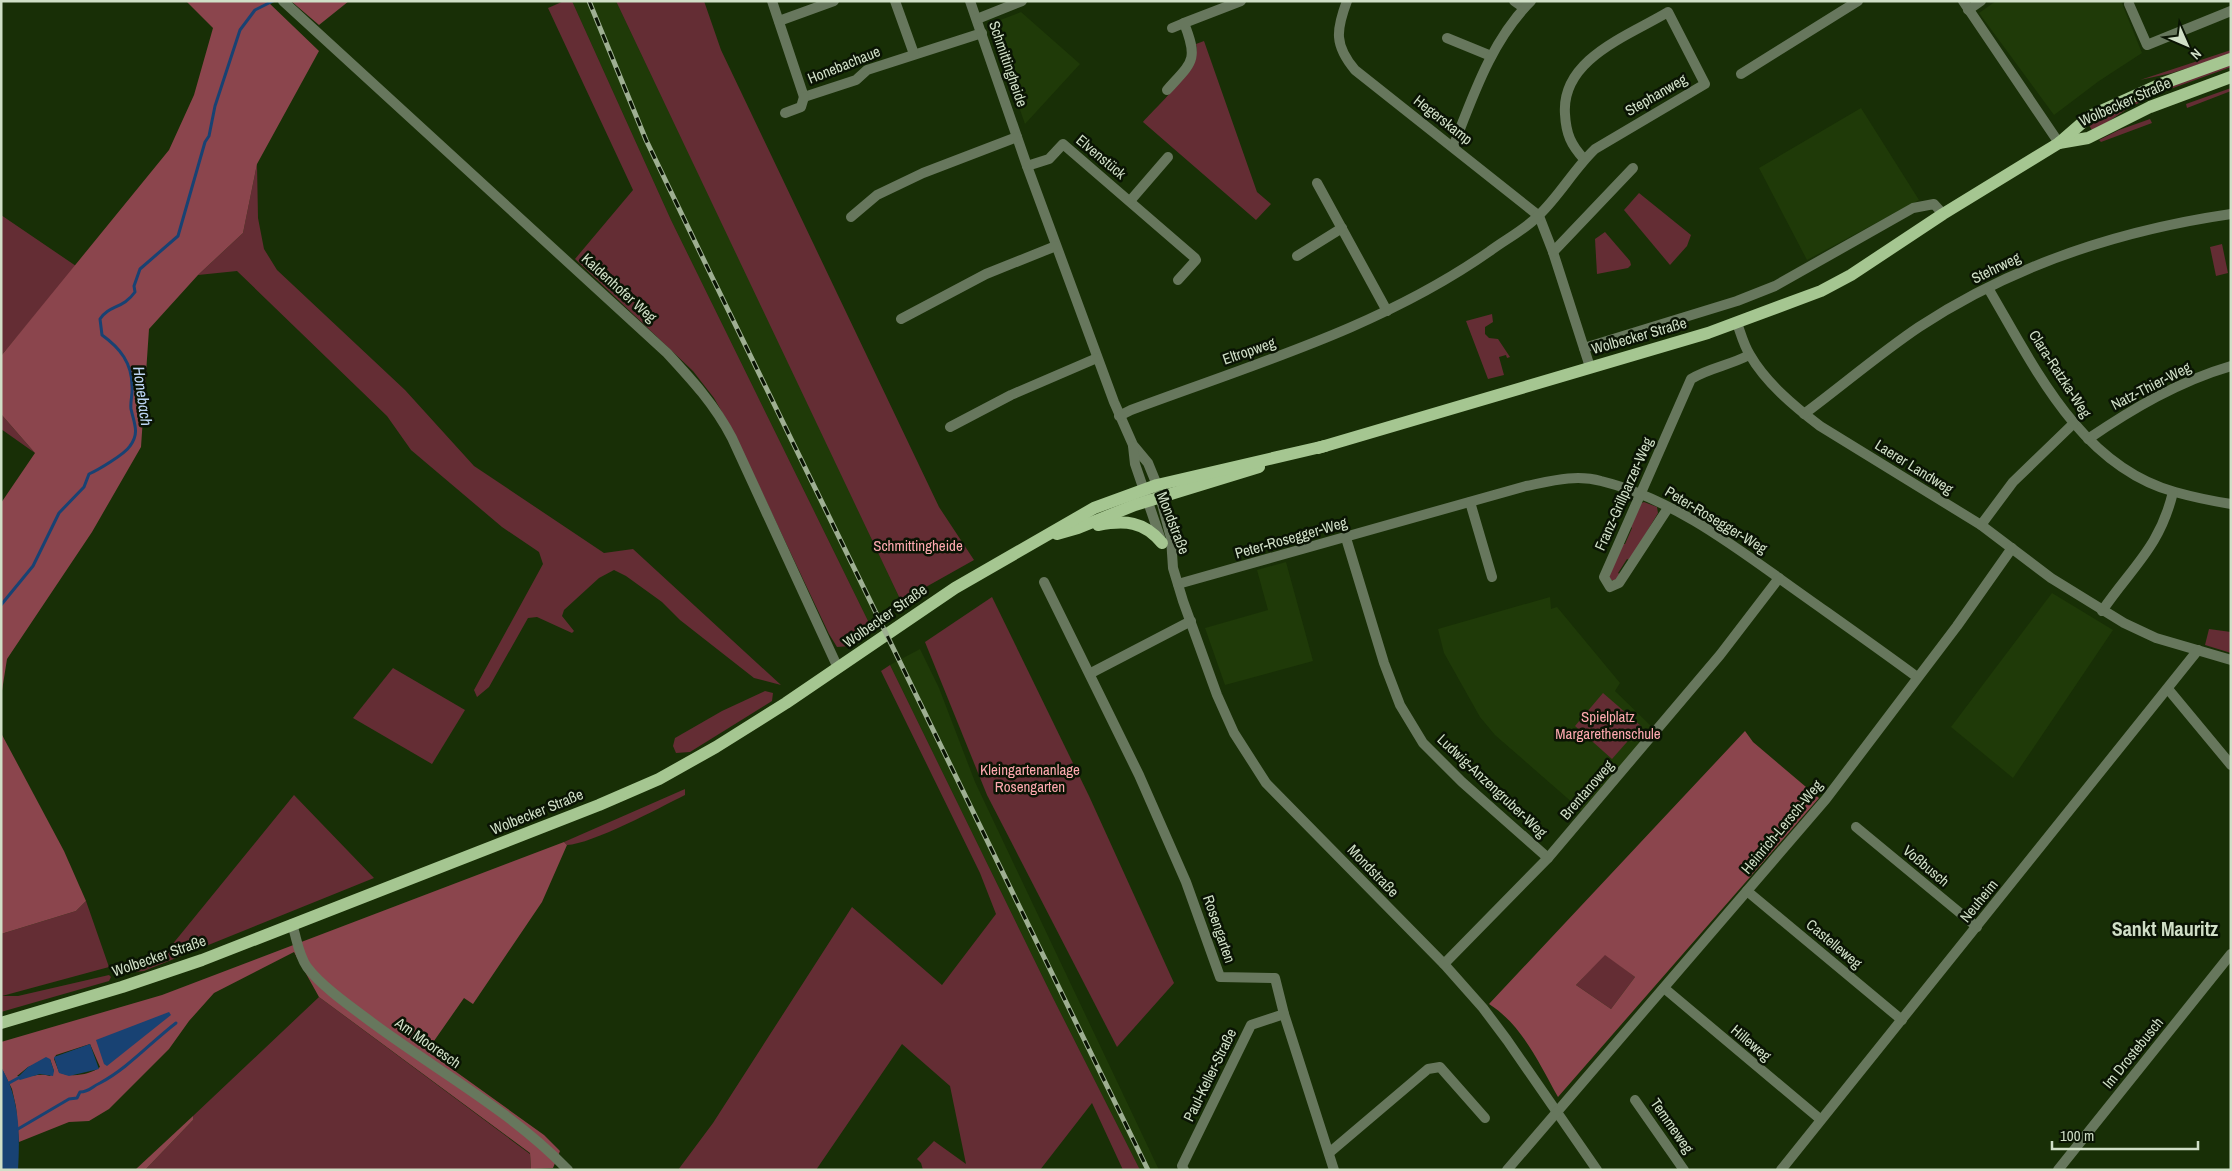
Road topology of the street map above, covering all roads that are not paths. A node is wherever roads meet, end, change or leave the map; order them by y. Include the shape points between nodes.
1 (772, 1) edge
2 (896, 1) edge
3 (970, 1) edge
4 (1022, 1) edge
5 (1241, 1) edge
6 (1347, 1) edge
7 (1514, 1) edge
8 (1858, 1) edge
9 (1981, 1) edge
10 (2131, 2) edge
11 (831, 3) edge
12 (287, 4) edge
13 (1528, 5) edge
14 (1965, 5) edge
15 (2231, 11) edge
16 (977, 19) junction
17 (778, 21) junction
18 (1184, 23) junction
19 (1172, 28) dead end
20 (982, 32) junction
21 (1447, 38) dead end
22 (914, 54) junction
23 (1491, 56) junction
24 (2231, 59) edge
25 (1740, 74) dead end
26 (2231, 77) edge
27 (1167, 90) dead end
28 (804, 97) junction
29 (785, 113) dead end
30 (1017, 137) junction
31 (2059, 143) junction
32 (1453, 147) junction
33 (1168, 157) dead end
34 (1584, 159) junction
35 (1027, 166) junction
36 (1634, 168) dead end
37 (1317, 183) dead end
38 (1130, 201) junction
39 (1943, 214) junction
40 (2231, 214) edge
41 (1539, 216) junction
42 (851, 217) dead end
43 (1342, 228) junction
44 (1056, 246) junction
45 (1553, 252) junction
46 (1296, 256) dead end
47 (1178, 280) dead end
48 (1988, 288) junction
49 (1386, 312) junction
50 (901, 319) dead end
51 (1737, 323) junction
52 (1584, 348) junction
53 (1749, 355) junction
54 (1097, 358) junction
55 (2231, 366) edge
56 (1590, 367) junction
57 (1804, 414) junction
58 (1119, 416) junction
59 (2073, 424) junction
60 (950, 427) dead end
61 (2088, 440) junction
62 (1133, 446) junction
63 (1159, 491) junction
64 (2174, 492) junction
65 (1642, 494) junction
66 (1146, 496) junction
67 (1470, 502) junction
68 (2231, 504) edge
69 (1668, 508) junction
70 (1981, 526) junction
71 (1078, 528) junction
72 (1346, 538) junction
73 (1038, 539) junction
74 (1162, 543) junction
75 (2012, 548) junction
76 (1174, 568) junction
77 (1492, 577) dead end
78 (1779, 578) junction
79 (1044, 582) dead end
80 (1178, 584) junction
81 (2102, 610) junction
82 (1191, 621) junction
83 (2198, 650) junction
84 (2231, 660) edge
85 (838, 668) junction
86 (1091, 673) junction
87 (1917, 677) junction
88 (2168, 689) junction
89 (2231, 764) edge
90 (1856, 827) dead end
91 (1548, 858) junction
92 (1747, 891) junction
93 (292, 924) junction
94 (1977, 928) junction
95 (2231, 954) edge
96 (1444, 964) junction
97 (1664, 988) junction
98 (1284, 1014) junction
99 (1902, 1020) junction
100 (2, 1023) edge
101 (1635, 1100) dead end
102 (1557, 1112) junction
103 (1485, 1118) dead end
104 (1820, 1119) junction
105 (1329, 1153) junction
106 (568, 1170) edge
107 (1184, 1170) edge
108 (1334, 1170) edge
109 (1506, 1170) edge
110 (1597, 1170) edge
111 (1684, 1170) edge
112 (1781, 1170) edge
113 (2058, 1170) edge

1 - 17 street, Honebachaue
2 - 22 street
3 - 16 street, Schmittingheide
4 - 16 street
5 - 18 street
6 - 32 street, Hegerskamp via 1338,32 1346,59 1370,82
7 - 13 street
8 - 25 street
9 - 14 street
10 - 15 street via 2147,45
11 - 17 street
12 - 85 street, Kaldenhofer Weg via 660,346 700,388 732,438
13 - 23 street
14 - 31 street
16 - 20 street, Schmittingheide
17 - 28 street, Honebachaue
18 - 19 street
18 - 27 street via 1193,52 1186,68
20 - 22 street, Honebachaue
20 - 30 street, Schmittingheide
21 - 23 street
22 - 28 street, Honebachaue via 867,70 856,80
23 - 32 street
24 - 31 main road, Wolbecker Straße via 2120,101 2081,122
26 - 31 main road, Wolbecker Straße via 2150,107 2088,138
28 - 29 street via 801,107
30 - 35 street, Schmittingheide
30 - 42 street via 908,180 877,195
31 - 39 main road, Wolbecker Straße
32 - 41 street, Hegerskamp
33 - 38 street, Elvenstück
34 - 34 street, Stephanweg via 1595,149 1705,84 1668,12 1590,58 1573,78 1564,101 1566,130 1572,146
34 - 41 street, Stephanweg
35 - 38 street, Elvenstück via 1049,160 1063,144
35 - 44 street, Schmittingheide
36 - 45 street
37 - 43 street
38 - 47 street, Elvenstück via 1195,258
39 - 51 main road, Wolbecker Straße via 1852,275 1821,291
39 - 52 street, Wolbecker Straße via 1934,204 1913,208 1775,286 1737,301
40 - 48 street, Stehrweg via 2114,238 2021,271
41 - 45 street
41 - 49 street, Eltropweg via 1448,278
43 - 46 street
43 - 49 street
44 - 50 street via 986,274
44 - 54 street, Schmittingheide
45 - 52 street
48 - 57 street, Stehrweg via 1919,328
48 - 59 street, Clara-Ratzka-Weg
49 - 58 street, Eltropweg via 1315,343
51 - 53 street, Laerer Landweg
51 - 56 main road, Wolbecker Straße
52 - 56 street
53 - 57 street, Laerer Landweg
53 - 65 street, Franz-Grillparzer-Weg via 1690,379
54 - 58 street, Schmittingheide
54 - 60 street via 1011,395
55 - 61 street, Natz-Thier-Weg via 2140,406
56 - 63 main road, Wolbecker Straße via 1325,446
57 - 70 street, Laerer Landweg
58 - 62 street, Schmittingheide
59 - 61 street, Clara-Ratzka-Weg
59 - 70 street via 2013,482
61 - 64 street, Clara-Ratzka-Weg via 2137,475
62 - 63 street, Schmittingheide via 1148,463
62 - 66 street, Schmittingheide via 1135,464
63 - 66 main road, Wolbecker Straße
63 - 76 street, Mondstraße via 1171,538
64 - 68 street, Clara-Ratzka-Weg
64 - 81 street via 2168,512 2147,553
65 - 67 street, Peter-Rosegger-Weg via 1600,481 1564,478
65 - 69 street, Peter-Rosegger-Weg
65 - 69 street, Franz-Grillparzer-Weg via 1604,577 1610,587 1619,583
66 - 71 main road, Wolbecker Straße
66 - 73 main road, Wolbecker Straße via 1094,508
66 - 74 street, Mondstraße
67 - 72 street, Peter-Rosegger-Weg
67 - 77 street
69 - 78 street, Peter-Rosegger-Weg via 1746,553
70 - 75 street, Laerer Landweg
71 - 73 main road, Wolbecker Straße
71 - 74 main road via 1132,522 1149,529
72 - 80 street, Peter-Rosegger-Weg
72 - 91 street, Ludwig-Anzengruber-Weg via 1384,664 1400,705 1423,743
73 - 85 main road, Wolbecker Straße via 955,588
74 - 76 street, Mondstraße
75 - 81 street, Laerer Landweg
75 - 87 street, Heinrich-Lersch-Weg
76 - 80 street, Mondstraße
78 - 87 street, Peter-Rosegger-Weg
78 - 91 street, Brentanoweg via 1720,655
79 - 86 street, Rosengarten
80 - 82 street, Mondstraße
81 - 83 street, Laerer Landweg via 2156,638
82 - 86 street
82 - 96 street, Mondstraße via 1228,720 1266,783
83 - 84 street, Laerer Landweg
83 - 88 street, Neuheim
85 - 93 main road, Wolbecker Straße via 725,741 659,778 537,831
86 - 98 street, Rosengarten via 1186,882 1220,977 1275,978
87 - 92 street, Heinrich-Lersch-Weg via 1826,799
88 - 89 street
88 - 94 street, Neuheim
90 - 94 street, Voßbusch
91 - 96 street, Brentanoweg
92 - 97 street, Heinrich-Lersch-Weg
92 - 99 street, Castelleweg
93 - 100 main road, Wolbecker Straße via 175,969
93 - 106 street, Am Mooresch via 302,958 314,974 406,1047 517,1123
94 - 99 street, Neuheim
95 - 113 street, Im Drostebusch
96 - 102 street, Mondstraße via 1507,1040
97 - 102 street, Heinrich-Lersch-Weg
97 - 104 street, Hilleweg
98 - 105 street, Rosengarten
98 - 107 street, Paul-Keller-Straße via 1251,1025 1182,1166
99 - 104 street, Neuheim
101 - 111 street, Temmeweg
102 - 109 street
102 - 110 street, Mondstraße
103 - 105 street via 1440,1067 1428,1069
104 - 112 street, Neuheim
105 - 108 street, Rosengarten

